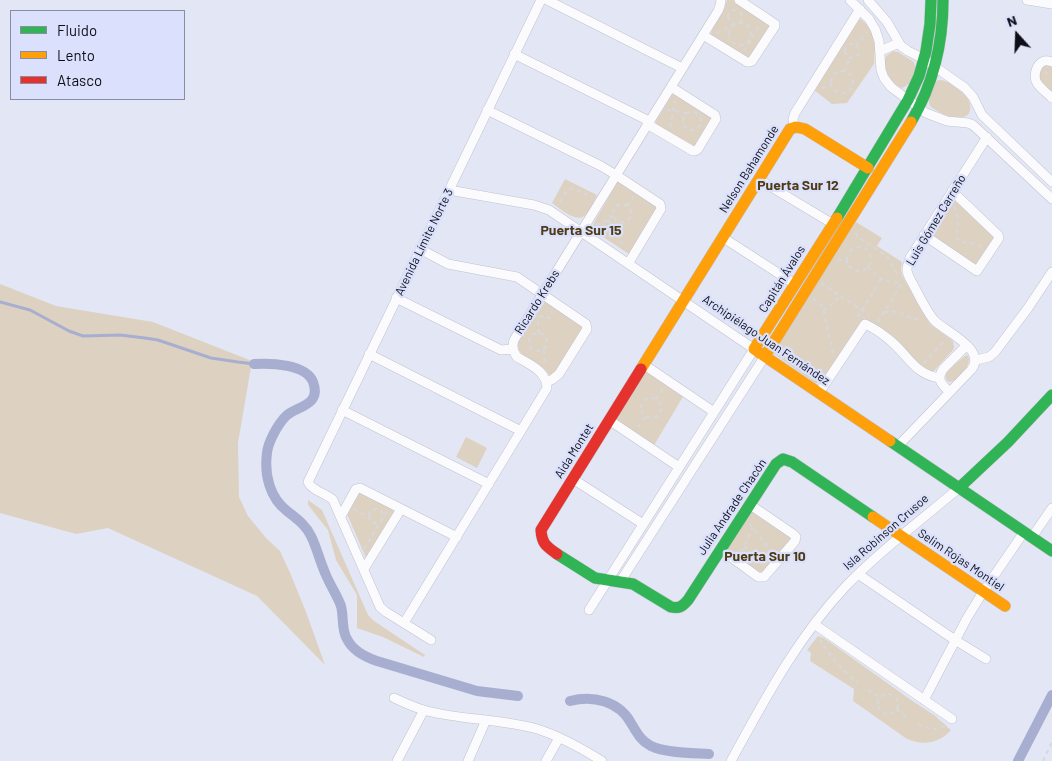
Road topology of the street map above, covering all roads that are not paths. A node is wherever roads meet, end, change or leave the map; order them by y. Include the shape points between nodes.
1 (541, 0) edge
2 (548, 0) edge
3 (721, 0) edge
4 (738, 0) edge
5 (850, 0) edge
6 (868, 0) edge
7 (931, 0) edge
8 (943, 0) edge
9 (1027, 0) edge
10 (1052, 4) edge
11 (860, 10) junction
12 (704, 36) junction
13 (899, 43) junction
14 (880, 51) junction
15 (514, 54) junction
16 (924, 59) junction
17 (1052, 62) edge
18 (934, 67) junction
19 (682, 68) junction
20 (674, 88) junction
21 (1052, 98) edge
22 (908, 100) junction
23 (977, 106) junction
24 (919, 108) junction
25 (487, 110) junction
26 (648, 122) junction
27 (968, 122) junction
28 (794, 127) junction
29 (987, 137) junction
30 (868, 168) junction
31 (616, 175) junction
32 (758, 179) junction
33 (1052, 182) edge
34 (449, 190) junction
35 (951, 193) junction
36 (1052, 199) edge
37 (833, 224) junction
38 (581, 231) junction
39 (924, 235) junction
40 (722, 237) junction
41 (420, 249) junction
42 (628, 264) junction
43 (1052, 272) edge
44 (795, 284) junction
45 (542, 294) junction
46 (396, 298) junction
47 (683, 300) junction
48 (966, 346) junction
49 (513, 349) junction
50 (754, 349) junction
51 (369, 354) junction
52 (764, 356) junction
53 (976, 360) junction
54 (643, 364) junction
55 (939, 378) junction
56 (547, 382) junction
57 (950, 392) junction
58 (820, 393) junction
59 (1052, 395) edge
60 (342, 410) junction
61 (714, 412) junction
62 (609, 420) junction
63 (521, 431) junction
64 (898, 446) junction
65 (679, 467) junction
66 (573, 479) junction
67 (489, 484) junction
68 (958, 488) junction
69 (749, 504) junction
70 (1052, 508) edge
71 (401, 509) junction
72 (343, 512) junction
73 (643, 524) junction
74 (1028, 535) junction
75 (901, 536) junction
76 (457, 537) junction
77 (720, 549) junction
78 (1052, 551) edge
79 (364, 569) junction
80 (858, 574) junction
81 (607, 580) junction
82 (620, 582) junction
83 (983, 592) junction
84 (1005, 606) dead end
85 (589, 610) dead end
86 (404, 623) junction
87 (814, 624) junction
88 (431, 640) dead end
89 (955, 640) junction
90 (986, 659) dead end
91 (394, 698) dead end
92 (924, 700) junction
93 (424, 710) junction
94 (952, 719) road end
95 (486, 720) junction
96 (560, 738) junction
97 (397, 761) edge
98 (468, 761) edge
99 (546, 761) edge
100 (602, 761) edge
101 (731, 761) edge

1 - 15 street, Avenida Límite Norte 3
2 - 19 street
3 - 12 street, Ricardo Krebs
4 - 12 street via 774,22 775,26 752,61 747,62
5 - 11 street
6 - 13 street via 887,22
7 - 16 street, Capitán Ávalos
8 - 18 street via 940,48
9 - 10 street
11 - 14 street via 875,29
11 - 28 street via 795,113
12 - 19 street, Ricardo Krebs
13 - 14 street
13 - 16 street
14 - 22 street via 884,78
15 - 25 street, Avenida Límite Norte 3
15 - 26 street
16 - 18 street
16 - 22 street, Capitán Ávalos
17 - 21 street via 1041,62 1035,77
18 - 23 street via 965,88
18 - 24 street
19 - 20 street, Ricardo Krebs
20 - 26 street, Ricardo Krebs
20 - 26 street via 716,116 698,149 690,151
22 - 24 street
22 - 30 street, Capitán Ávalos
23 - 27 street
23 - 33 street via 982,116
24 - 27 street via 947,121
24 - 52 street
25 - 31 street
25 - 34 street, Avenida Límite Norte 3
26 - 31 street, Ricardo Krebs
27 - 29 street
28 - 30 street, Nelson Bahamonde via 805,129
28 - 32 street, Nelson Bahamonde via 788,131
29 - 35 street, Luis Gómez Carreño
29 - 36 street
30 - 37 street, Capitán Ávalos
31 - 38 street, Ricardo Krebs
31 - 42 street via 661,206
32 - 37 street
32 - 40 street, Nelson Bahamonde
34 - 38 street, Archipiélago Juan Fernández via 542,207
34 - 41 street, Avenida Límite Norte 3
35 - 39 street, Luis Gómez Carreño
35 - 39 street via 999,238 976,271
37 - 44 street, Capitán Ávalos
38 - 42 street, Archipiélago Juan Fernández
38 - 45 street, Ricardo Krebs
39 - 48 street, Luis Gómez Carreño via 908,263 907,271 933,318
40 - 44 street
40 - 47 street, Nelson Bahamonde
41 - 45 street via 448,264 517,277
41 - 46 street, Avenida Límite Norte 3
42 - 47 street, Archipiélago Juan Fernández
43 - 53 street via 995,352
44 - 50 street, Capitán Ávalos
45 - 49 street, Ricardo Krebs via 514,340
45 - 56 street via 587,327 559,374
46 - 49 street via 501,350
46 - 51 street, Avenida Límite Norte 3
47 - 50 street, Archipiélago Juan Fernández
47 - 54 street, Aida Montet
48 - 53 street, Luis Gómez Carreño
48 - 55 street via 943,369
49 - 56 street, Ricardo Krebs
50 - 52 street, Archipiélago Juan Fernández
50 - 61 street, Capitán Ávalos
51 - 60 street, Avenida Límite Norte 3
51 - 63 street
52 - 58 street, Archipiélago Juan Fernández
52 - 82 street
53 - 57 street via 974,368
54 - 61 street
54 - 62 street, Aida Montet
55 - 57 street
55 - 58 street via 924,374 892,342 865,324
56 - 63 street via 546,390
57 - 64 street
58 - 64 street, Archipiélago Juan Fernández
59 - 68 street, Isla Robinson Crusoe
60 - 67 street
60 - 72 street, Avenida Límite Norte 3 via 308,484 332,498
61 - 65 street, Capitán Ávalos
62 - 65 street
62 - 66 street, Aida Montet
63 - 67 street
64 - 68 street, Archipiélago Juan Fernández
65 - 73 street, Capitán Ávalos
66 - 73 street
66 - 81 street, Aida Montet via 541,530 542,541 594,578
67 - 76 street
68 - 74 street, Archipiélago Juan Fernández
68 - 75 street, Isla Robinson Crusoe
69 - 75 street, Julia Andrade Chacón via 776,464 783,459
69 - 77 street, Julia Andrade Chacón
69 - 77 street via 795,536 795,541 760,578
70 - 74 street
71 - 72 street via 358,488
71 - 76 street
71 - 79 street
72 - 79 street
73 - 81 street, Capitán Ávalos
74 - 78 street, Archipiélago Juan Fernández
74 - 83 street
75 - 80 street, Isla Robinson Crusoe
75 - 83 street, Selim Rojas Montiel
76 - 86 street
77 - 82 street, Julia Andrade Chacón via 688,600 678,608 633,584
79 - 86 street via 380,607
80 - 87 street, Isla Robinson Crusoe
80 - 89 street
81 - 82 street, Aida Montet
81 - 85 street, Capitán Ávalos
83 - 84 street, Selim Rojas Montiel
83 - 89 street
86 - 88 street
87 - 92 street
87 - 101 street, Isla Robinson Crusoe via 785,665
89 - 90 street
89 - 92 street
91 - 93 street
92 - 94 street
93 - 95 street
93 - 97 street
95 - 96 street via 532,728
95 - 98 street
96 - 99 street
96 - 100 street

